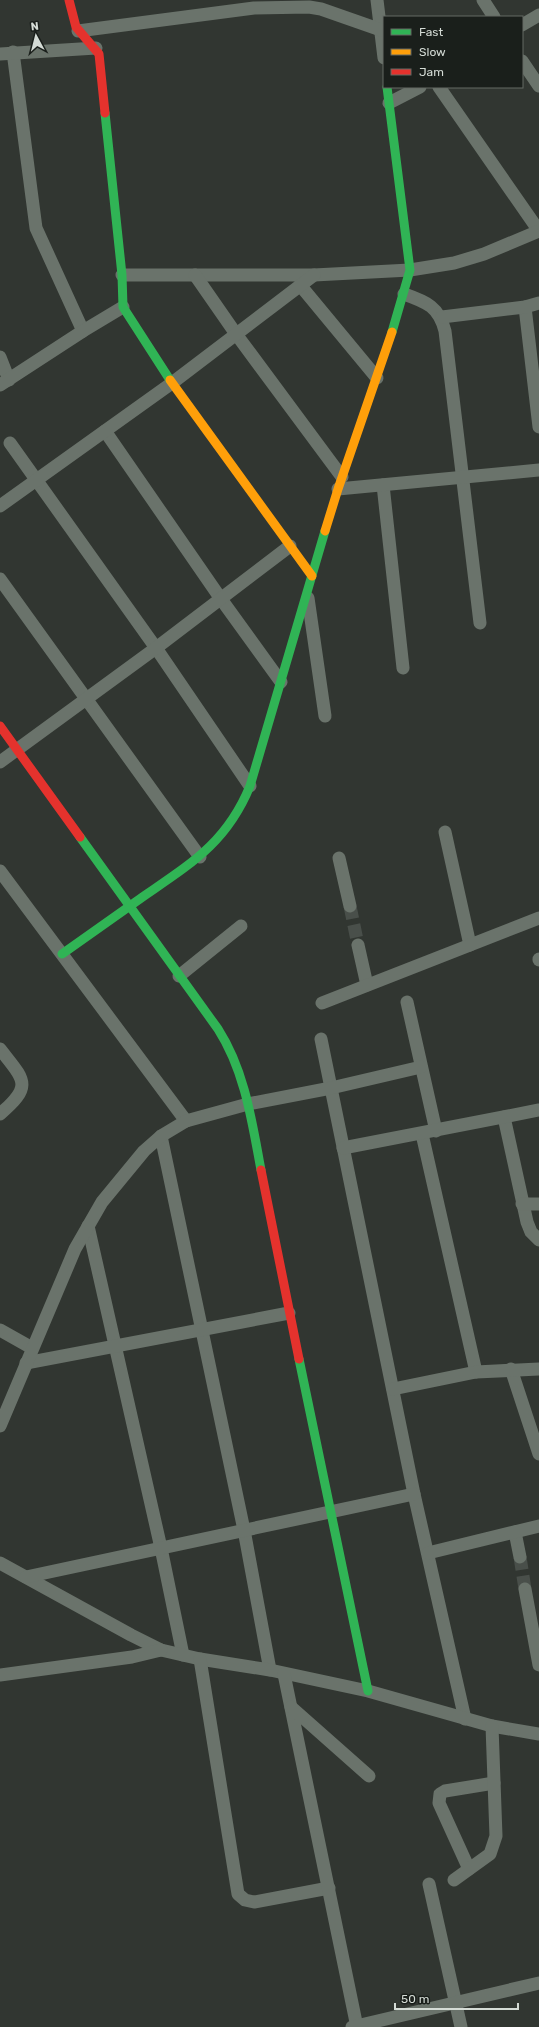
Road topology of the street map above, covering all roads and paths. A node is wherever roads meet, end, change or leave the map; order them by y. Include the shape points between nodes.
1 (68, 0) edge
2 (378, 0) edge
3 (483, 0) edge
4 (306, 3) edge
5 (539, 14) edge
6 (493, 16) edge
7 (523, 24) edge
8 (381, 30) junction
9 (78, 31) junction
10 (96, 48) junction
11 (383, 49) edge
12 (6, 53) edge
13 (523, 62) edge
14 (539, 86) edge
15 (387, 88) edge
16 (418, 88) edge
17 (440, 88) edge
18 (389, 103) junction
19 (539, 231) edge
20 (410, 270) junction
21 (122, 275) junction
22 (195, 275) junction
23 (314, 275) junction
24 (300, 285) junction
25 (404, 294) junction
26 (539, 303) edge
27 (123, 307) junction
28 (525, 307) junction
29 (442, 317) junction
30 (83, 331) junction
31 (236, 334) junction
32 (0, 357) edge
33 (377, 378) junction
34 (4, 382) edge
35 (172, 383) junction
36 (539, 427) edge
37 (105, 431) junction
38 (10, 443) dead end
39 (539, 470) edge
40 (462, 478) junction
41 (36, 480) junction
42 (340, 483) junction
43 (383, 485) junction
44 (0, 506) edge
45 (290, 546) junction
46 (312, 576) junction
47 (0, 579) edge
48 (308, 593) junction
49 (221, 600) junction
50 (480, 623) dead end
51 (156, 648) junction
52 (403, 668) dead end
53 (281, 682) junction
54 (86, 699) junction
55 (325, 716) dead end
56 (0, 726) edge
57 (17, 750) junction
58 (0, 762) edge
59 (250, 786) junction
60 (445, 832) dead end
61 (200, 857) junction
62 (339, 858) dead end
63 (0, 871) edge
64 (350, 906) tunnel mouth
65 (130, 907) junction
66 (539, 918) edge
67 (241, 926) dead end
68 (358, 945) tunnel mouth
69 (470, 945) junction
70 (62, 954) junction
71 (179, 976) junction
72 (367, 986) junction
73 (407, 1002) dead end
74 (322, 1003) dead end
75 (321, 1039) dead end
76 (0, 1049) edge
77 (421, 1067) junction
78 (331, 1088) junction
79 (248, 1104) junction
80 (539, 1110) edge
81 (0, 1114) edge
82 (504, 1117) junction
83 (186, 1121) junction
84 (436, 1130) junction
85 (422, 1134) junction
86 (161, 1136) junction
87 (343, 1148) junction
88 (522, 1204) junction
89 (539, 1204) edge
90 (88, 1226) junction
91 (539, 1240) edge
92 (289, 1313) junction
93 (202, 1330) junction
94 (4, 1332) edge
95 (116, 1347) junction
96 (32, 1348) junction
97 (26, 1363) junction
98 (511, 1369) junction
99 (539, 1369) edge
100 (476, 1372) junction
101 (393, 1389) junction
102 (0, 1426) edge
103 (539, 1454) edge
104 (414, 1494) junction
105 (330, 1512) junction
106 (539, 1526) edge
107 (244, 1530) junction
108 (515, 1532) junction
109 (161, 1548) junction
110 (428, 1553) junction
111 (520, 1557) tunnel mouth
112 (0, 1563) edge
113 (26, 1577) junction
114 (525, 1589) tunnel mouth
115 (161, 1650) junction
116 (183, 1655) junction
117 (200, 1659) junction
118 (539, 1666) edge
119 (270, 1670) junction
120 (284, 1674) junction
121 (0, 1675) edge
122 (368, 1691) junction
123 (291, 1707) junction
124 (465, 1719) junction
125 (492, 1726) junction
126 (539, 1734) edge
127 (369, 1776) dead end
128 (494, 1783) junction
129 (469, 1869) junction
130 (454, 1880) dead end
131 (429, 1884) dead end
132 (329, 1888) junction
133 (539, 1983) edge
134 (456, 2002) junction
135 (356, 2027) edge
136 (461, 2027) edge

1 - 9 street
2 - 8 street
3 - 6 street
4 - 8 street
4 - 9 street
5 - 7 street
8 - 11 street
9 - 10 street
10 - 12 street
10 - 21 street via 104,93
12 - 30 street via 36,228
13 - 14 street
15 - 18 street
16 - 18 street
17 - 19 street
18 - 20 street
19 - 20 street via 484,254 454,263
20 - 23 street
20 - 25 street
21 - 22 street
21 - 27 street
22 - 23 street
22 - 31 street
23 - 24 street
24 - 31 street
24 - 33 street
25 - 29 street via 433,307
25 - 33 street
26 - 28 street
27 - 30 street
27 - 35 street
28 - 29 street
28 - 36 street
29 - 40 street
30 - 34 street
31 - 35 street
31 - 42 street
32 - 34 street
33 - 42 street
35 - 37 street
35 - 45 street
37 - 41 street
37 - 49 street
38 - 41 street
39 - 40 street
40 - 43 street
40 - 50 street
41 - 44 street
41 - 51 street
42 - 43 street
42 - 46 street
43 - 52 street
45 - 46 street
45 - 49 street
46 - 48 street
47 - 54 street
48 - 53 street
48 - 55 street
49 - 51 street
49 - 53 street
51 - 54 street
51 - 59 street
53 - 59 street
54 - 57 street
54 - 61 street
56 - 57 street
57 - 58 street
57 - 65 street
59 - 61 street via 243,805 231,824 219,840
60 - 69 street
61 - 65 street
62 - 64 street
63 - 70 street
65 - 70 street
65 - 71 street
66 - 69 street
67 - 71 street
68 - 72 street
69 - 72 street
70 - 83 street
71 - 79 street via 227,1042
72 - 74 street
73 - 77 street
75 - 78 street
76 - 81 street via 20,1074 23,1084 21,1094 15,1102
77 - 78 street
77 - 84 street
78 - 79 street
78 - 87 street
79 - 83 street
79 - 92 street
80 - 82 street
82 - 84 street
82 - 88 street
83 - 86 street
84 - 85 street
85 - 87 street
85 - 100 street
86 - 90 street via 124,1173
86 - 93 street
87 - 101 street
88 - 89 street
88 - 91 street via 531,1232
90 - 95 street
90 - 96 street via 75,1249
92 - 93 street
92 - 105 street
93 - 95 street
93 - 107 street
94 - 96 street
95 - 97 street
95 - 109 street
96 - 97 street
97 - 102 street
98 - 99 street
98 - 100 street
98 - 103 street
100 - 101 street
101 - 104 street
104 - 105 street
104 - 110 street
105 - 107 street
105 - 122 street
106 - 108 street
107 - 109 street
107 - 119 street
108 - 110 street
108 - 111 street
109 - 113 street
109 - 116 street
110 - 124 street
112 - 113 street
113 - 115 street
114 - 118 street
115 - 116 street
115 - 121 street via 132,1657
116 - 117 street
117 - 119 street
117 - 132 street via 238,1894 245,1900 254,1902
119 - 120 street
120 - 122 street
120 - 123 street
122 - 124 street
123 - 127 street
123 - 132 street
124 - 125 street
125 - 126 street
125 - 128 street
128 - 129 street via 494,1847 490,1854
128 - 129 street via 445,1791 438,1798
129 - 130 street
131 - 134 street
132 - 135 street
133 - 134 street
134 - 135 street
134 - 136 street

